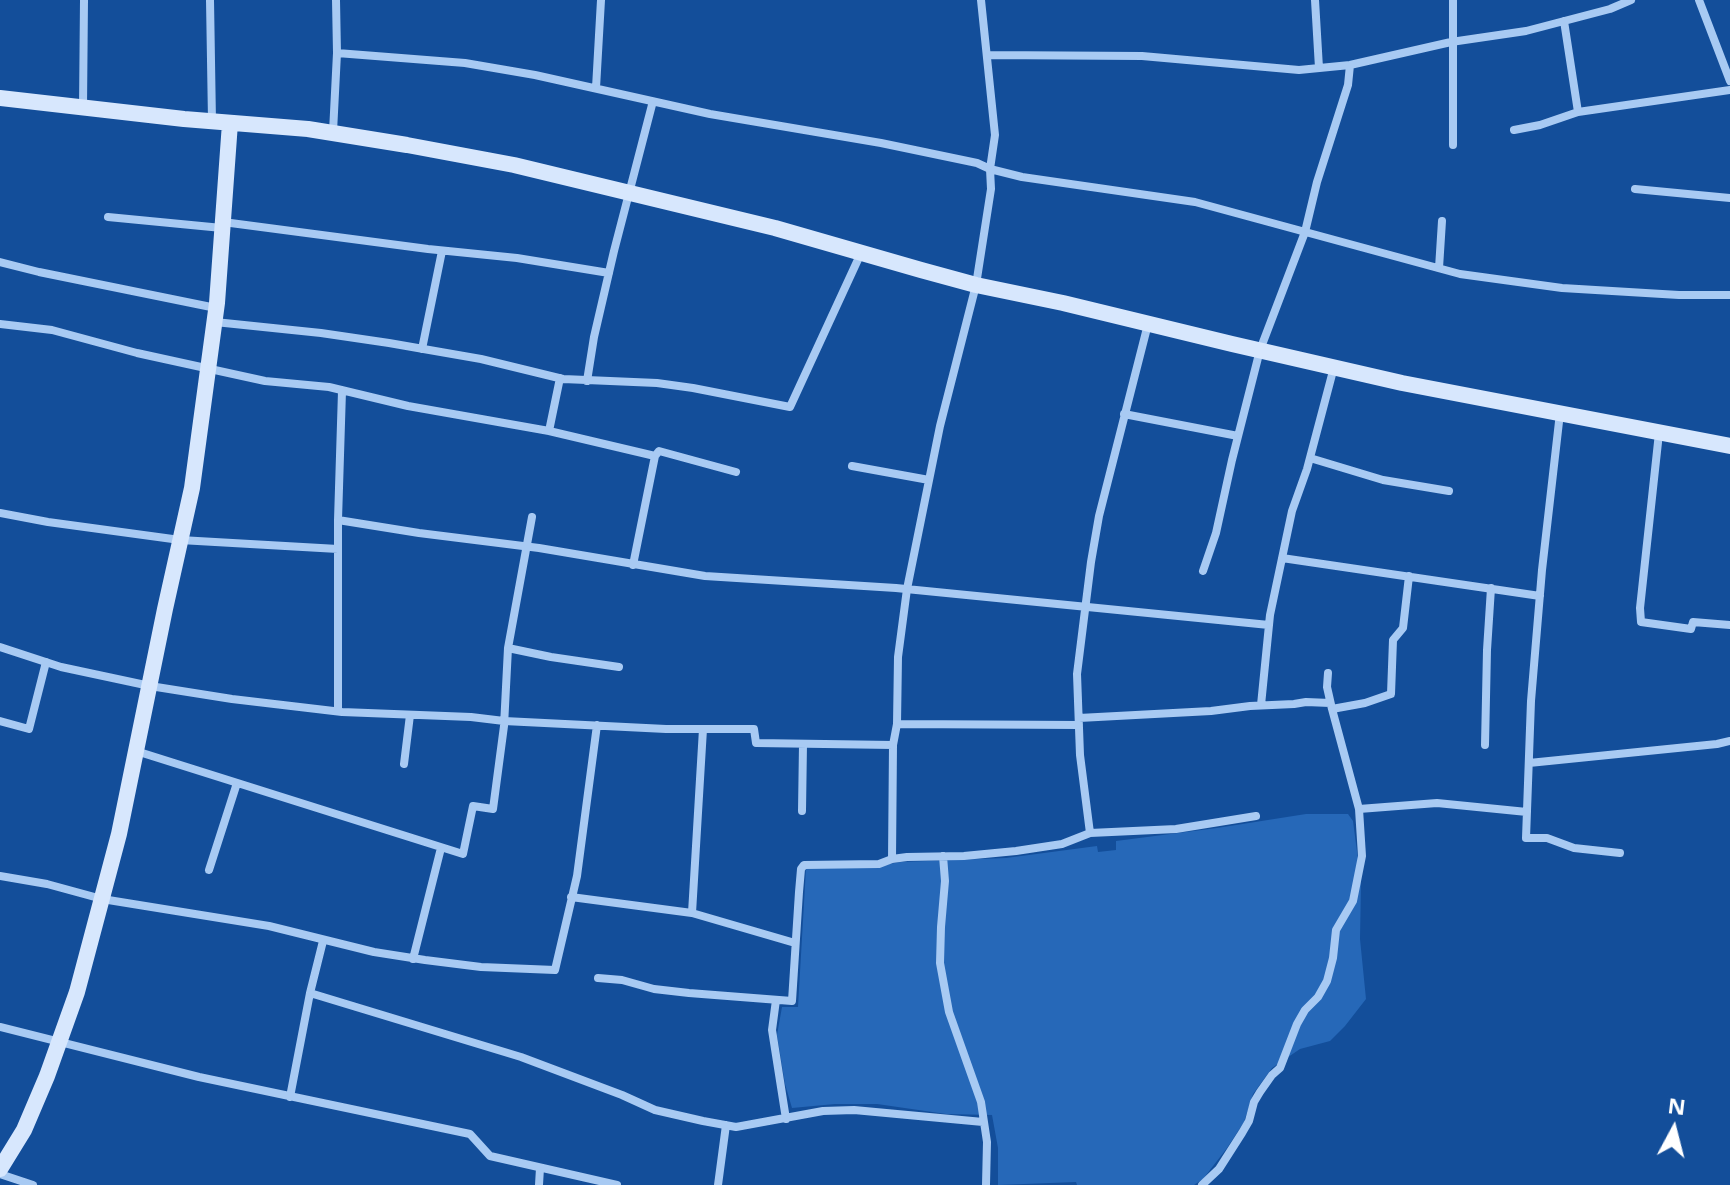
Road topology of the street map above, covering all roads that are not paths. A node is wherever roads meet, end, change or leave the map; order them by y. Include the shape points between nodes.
1 (84, 0) edge
2 (210, 0) edge
3 (336, 0) edge
4 (601, 0) edge
5 (981, 0) edge
6 (1315, 0) edge
7 (1453, 0) edge
8 (1631, 0) edge
9 (1699, 0) edge
10 (1564, 21) junction
11 (1454, 42) junction
12 (337, 53) junction
13 (987, 55) junction
14 (1350, 65) junction
15 (1319, 68) junction
16 (1730, 81) edge
17 (596, 88) junction
18 (1730, 90) edge
19 (0, 98) edge
20 (653, 101) junction
21 (83, 107) junction
22 (1578, 112) junction
23 (212, 121) junction
24 (230, 123) junction
25 (1514, 130) dead end
26 (333, 133) junction
27 (1453, 145) dead end
28 (990, 169) junction
29 (1635, 189) dead end
30 (630, 194) junction
31 (1730, 198) edge
32 (108, 217) dead end
33 (1442, 221) dead end
34 (223, 225) junction
35 (1305, 232) junction
36 (442, 251) junction
37 (861, 253) junction
38 (0, 262) edge
39 (1439, 268) junction
40 (609, 273) junction
41 (976, 285) junction
42 (1730, 295) edge
43 (216, 315) junction
44 (0, 324) edge
45 (1148, 324) junction
46 (422, 349) junction
47 (1260, 350) junction
48 (1334, 367) junction
49 (209, 369) junction
50 (560, 378) junction
51 (587, 381) junction
52 (342, 391) junction
53 (1560, 413) junction
54 (1124, 414) junction
55 (549, 431) junction
56 (1659, 433) junction
57 (1238, 436) junction
58 (1730, 446) edge
59 (655, 456) junction
60 (1310, 458) junction
61 (852, 466) dead end
62 (736, 472) dead end
63 (929, 480) junction
64 (1449, 491) dead end
65 (0, 513) edge
66 (532, 517) dead end
67 (338, 520) junction
68 (180, 540) junction
69 (527, 547) junction
70 (338, 549) junction
71 (1282, 558) junction
72 (633, 565) junction
73 (1203, 571) dead end
74 (1409, 576) junction
75 (1491, 588) junction
76 (907, 589) junction
77 (1540, 596) junction
78 (1086, 606) junction
79 (1269, 625) junction
80 (1730, 625) edge
81 (0, 647) edge
82 (508, 648) junction
83 (46, 662) junction
84 (619, 667) dead end
85 (1328, 673) dead end
86 (150, 686) junction
87 (1261, 705) junction
88 (1331, 706) junction
89 (338, 711) junction
90 (410, 715) junction
91 (0, 721) edge
92 (504, 721) junction
93 (1079, 722) junction
94 (897, 724) junction
95 (597, 725) junction
96 (703, 729) junction
97 (1730, 741) edge
98 (803, 744) junction
99 (893, 745) junction
100 (1485, 745) dead end
101 (136, 751) junction
102 (1529, 763) junction
103 (404, 764) dead end
104 (237, 783) junction
105 (1359, 809) junction
106 (802, 811) dead end
107 (1527, 812) junction
108 (1256, 816) dead end
109 (1090, 833) junction
110 (441, 848) junction
111 (1620, 853) dead end
112 (943, 856) junction
113 (892, 859) junction
114 (209, 870) dead end
115 (0, 876) edge
116 (571, 897) junction
117 (102, 899) junction
118 (692, 913) junction
119 (323, 941) junction
120 (795, 943) junction
121 (413, 959) junction
122 (598, 978) dead end
123 (310, 993) junction
124 (776, 1000) junction
125 (0, 1027) edge
126 (59, 1043) junction
127 (290, 1097) junction
128 (786, 1119) junction
129 (983, 1122) junction
130 (726, 1125) junction
131 (540, 1168) junction
132 (0, 1171) edge
133 (33, 1185) edge
134 (539, 1185) edge
135 (617, 1185) edge
136 (718, 1185) edge
137 (986, 1185) edge
138 (1202, 1185) edge

1 - 21 street
2 - 23 street
3 - 12 street
4 - 17 street
5 - 13 street
6 - 15 street
7 - 11 street
8 - 10 street
9 - 16 street
10 - 11 street
10 - 22 street
11 - 14 street
11 - 27 street
12 - 17 street via 465,63
12 - 26 street
13 - 15 street via 1142,56
13 - 28 street via 995,135
14 - 15 street
14 - 35 street
17 - 20 street
18 - 22 street
19 - 21 street
20 - 28 street via 936,154
20 - 30 street
21 - 23 street
22 - 25 street
23 - 24 street
24 - 26 street
24 - 34 street
26 - 30 street via 514,165
28 - 35 street via 1195,202
28 - 41 street
29 - 31 street
30 - 37 street
30 - 40 street
32 - 34 street
33 - 39 street
34 - 36 street
34 - 43 street
35 - 39 street
35 - 47 street
36 - 40 street
36 - 46 street
37 - 41 street
37 - 51 street via 790,407 657,383
38 - 43 street
39 - 42 street via 1562,288
40 - 51 street
41 - 45 street
41 - 63 street
43 - 46 street
43 - 49 street
44 - 49 street via 52,330
45 - 47 street
45 - 54 street
46 - 50 street
47 - 48 street
47 - 57 street
48 - 53 street
48 - 60 street
49 - 52 street
49 - 68 street
50 - 51 street
50 - 55 street
52 - 55 street
52 - 67 street
53 - 56 street
53 - 77 street
54 - 57 street
54 - 78 street via 1099,516
55 - 59 street
56 - 58 street
56 - 80 street via 1641,622 1691,629 1693,622
57 - 73 street
59 - 62 street via 659,451
59 - 72 street
60 - 64 street via 1383,480
60 - 71 street
61 - 63 street
63 - 76 street
65 - 68 street
66 - 69 street
67 - 69 street
67 - 70 street
68 - 70 street
68 - 86 street
69 - 72 street
69 - 82 street
70 - 89 street
71 - 74 street
71 - 79 street
72 - 76 street via 705,576
74 - 75 street
74 - 88 street via 1403,628 1393,640 1391,694
75 - 77 street
75 - 100 street
76 - 78 street
76 - 94 street
77 - 102 street
78 - 79 street
78 - 93 street via 1077,674
79 - 87 street
81 - 83 street
82 - 84 street
82 - 92 street
83 - 86 street
83 - 91 street via 29,729
85 - 88 street
86 - 89 street
86 - 101 street
87 - 88 street
87 - 93 street
88 - 105 street
89 - 90 street
90 - 92 street
90 - 103 street
92 - 95 street
92 - 110 street via 493,809 473,806 463,854
93 - 94 street
93 - 109 street
94 - 99 street
95 - 96 street
95 - 116 street
96 - 98 street via 754,729 756,743
96 - 118 street
97 - 102 street
98 - 99 street
98 - 106 street
99 - 113 street
101 - 104 street
101 - 117 street
102 - 107 street
104 - 110 street
104 - 114 street
105 - 107 street via 1437,803
105 - 138 street via 1362,856 1353,901 1336,930 1327,981 1305,1010 1280,1068 1254,1102 1237,1141
107 - 111 street via 1526,838
108 - 109 street via 1176,829
109 - 112 street via 1062,844
110 - 121 street
112 - 113 street
112 - 129 street via 940,963 949,1012
113 - 120 street via 802,866
115 - 117 street
116 - 118 street
116 - 121 street via 555,970
117 - 119 street via 269,926
117 - 126 street
118 - 120 street
119 - 121 street
119 - 123 street
120 - 124 street via 792,1001
122 - 124 street via 678,992
123 - 127 street
123 - 130 street via 521,1057 655,1110
124 - 128 street via 772,1030
125 - 126 street
126 - 127 street
126 - 132 street via 24,1130
127 - 131 street via 470,1134 490,1156
128 - 129 street via 854,1110
128 - 130 street
129 - 137 street
130 - 136 street
131 - 134 street
131 - 135 street
132 - 133 street

